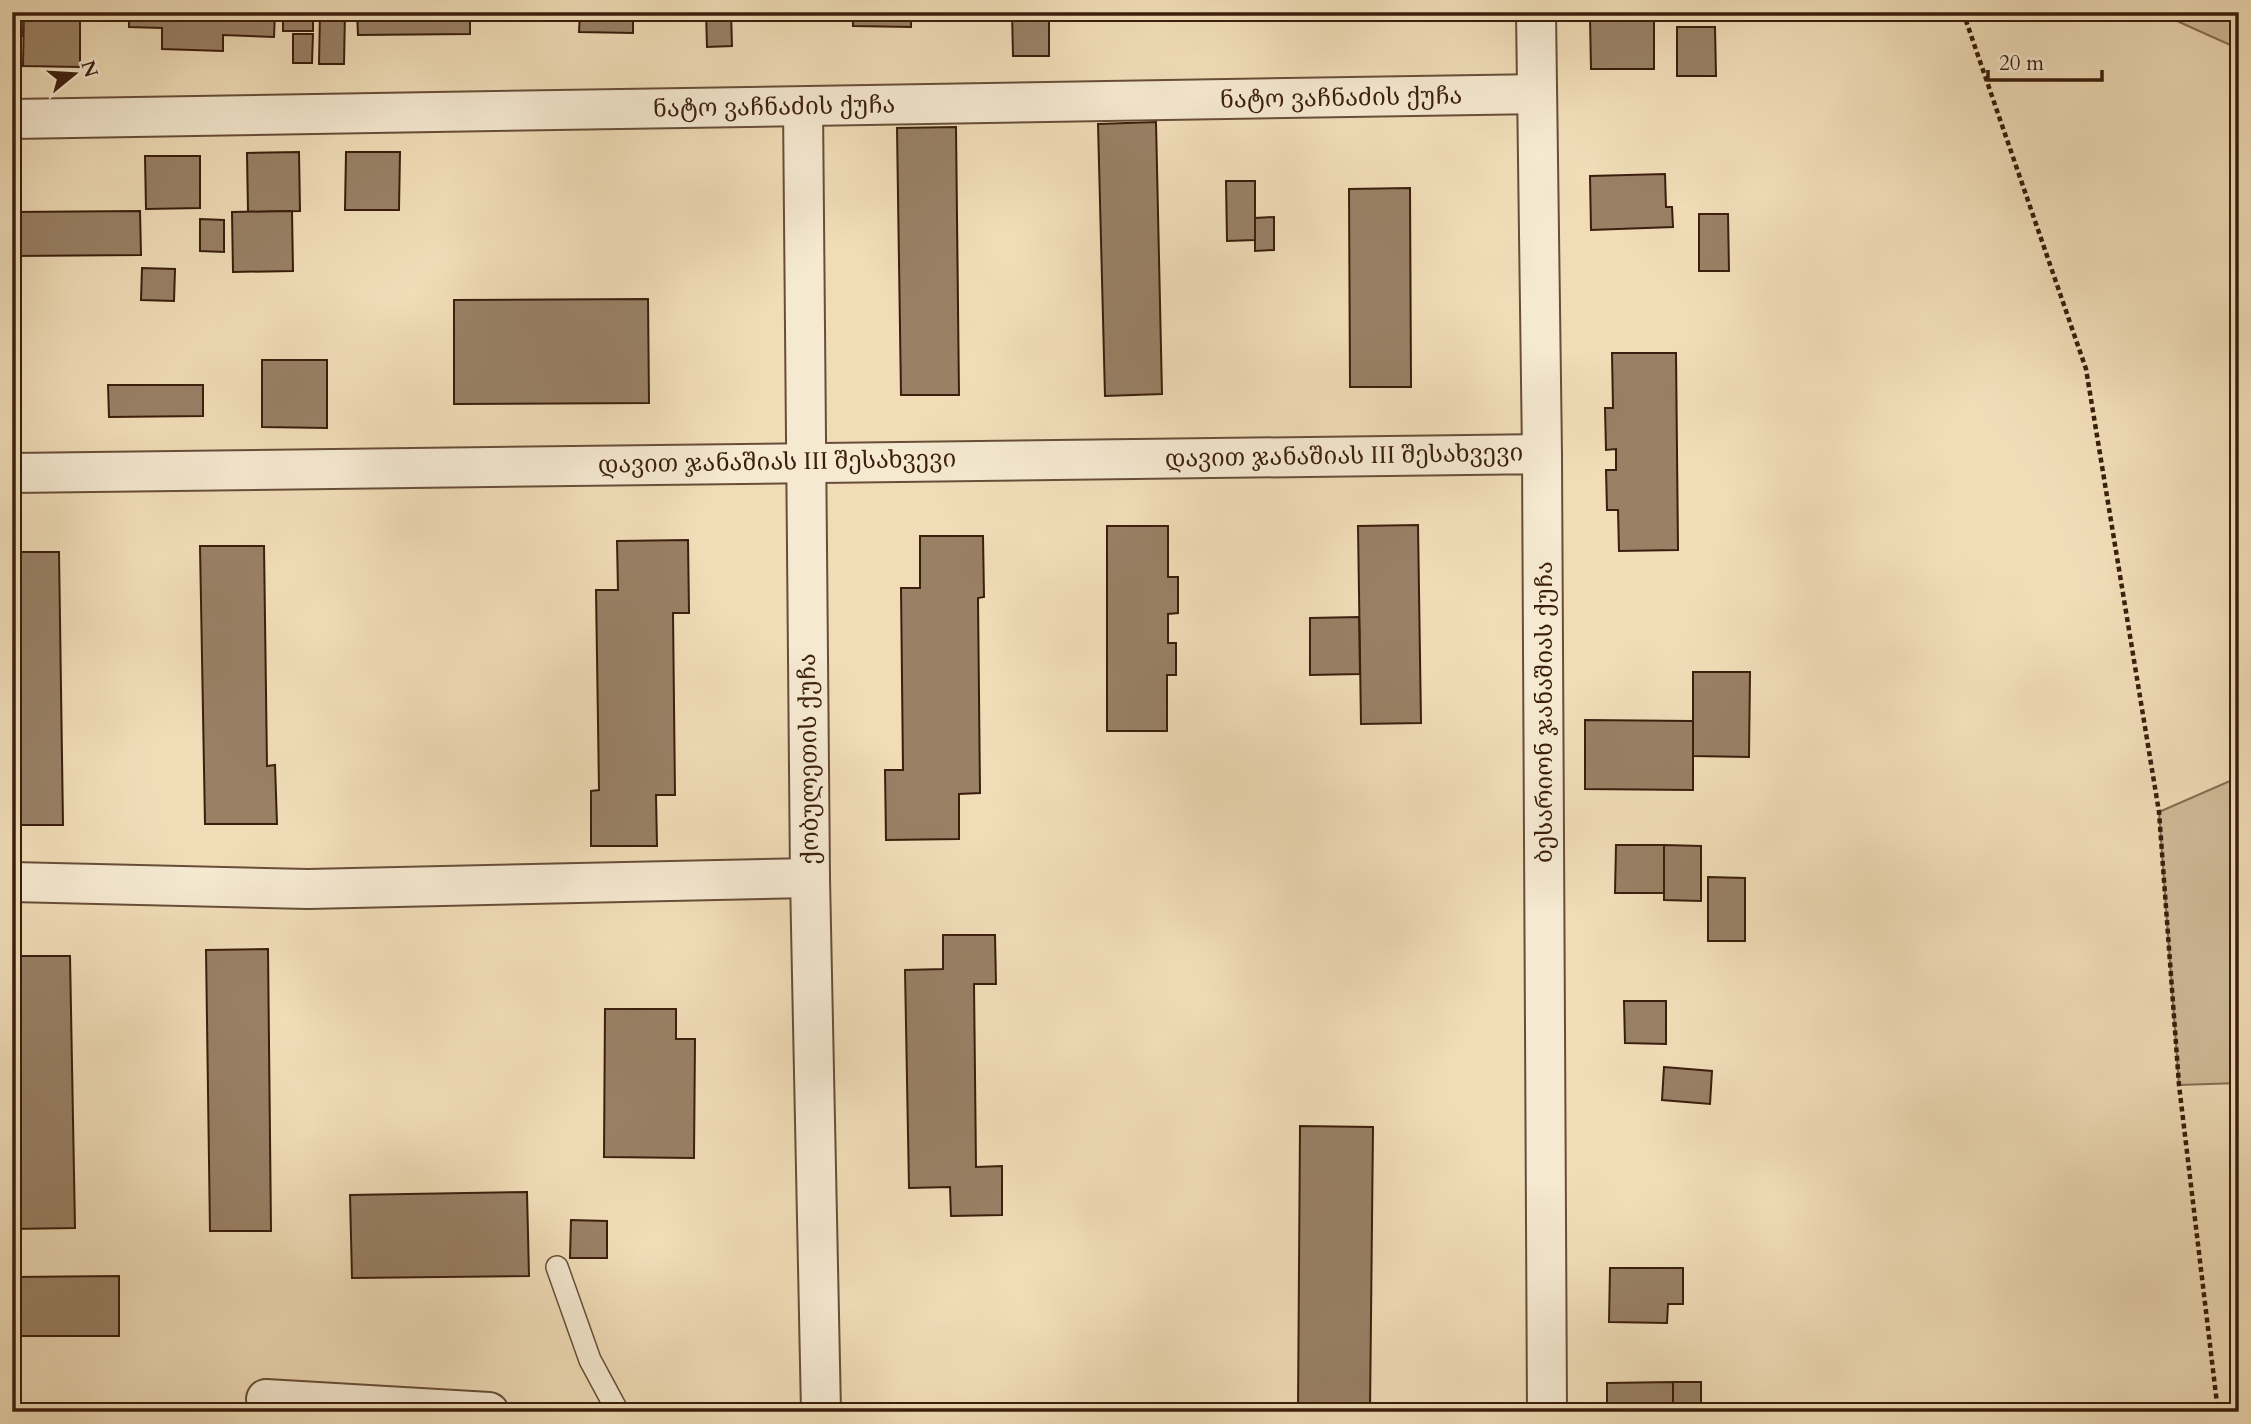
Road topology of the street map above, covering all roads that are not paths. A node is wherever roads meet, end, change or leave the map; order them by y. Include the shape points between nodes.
1 (1536, 12) edge
2 (1536, 94) junction
3 (803, 107) junction
4 (12, 118) edge
5 (1542, 454) junction
6 (805, 461) junction
7 (12, 472) edge
8 (810, 878) junction
9 (12, 882) edge
10 (557, 1267) dead end
11 (267, 1399) dead end
12 (489, 1412) edge
13 (618, 1412) edge
14 (821, 1412) edge
15 (1547, 1412) edge

1 - 2 street, ბესარიონ ჯანაშიას ქუჩა
2 - 3 street, ნატო ვაჩნაძის ქუჩა
2 - 5 street, ბესარიონ ჯანაშიას ქუჩა
3 - 4 street, ნატო ვაჩნაძის ქუჩა
3 - 6 street, ქობულეთის ქუჩა
5 - 6 street, დავით ჯანაშიას III შესახვევი
5 - 15 street, ბესარიონ ჯანაშიას ქუჩა
6 - 7 street, დავით ჯანაშიას III შესახვევი
6 - 8 street, ქობულეთის ქუჩა
8 - 9 street via 308,889
8 - 14 street, ქობულეთის ქუჩა
10 - 13 lane via 590,1360
11 - 12 street

